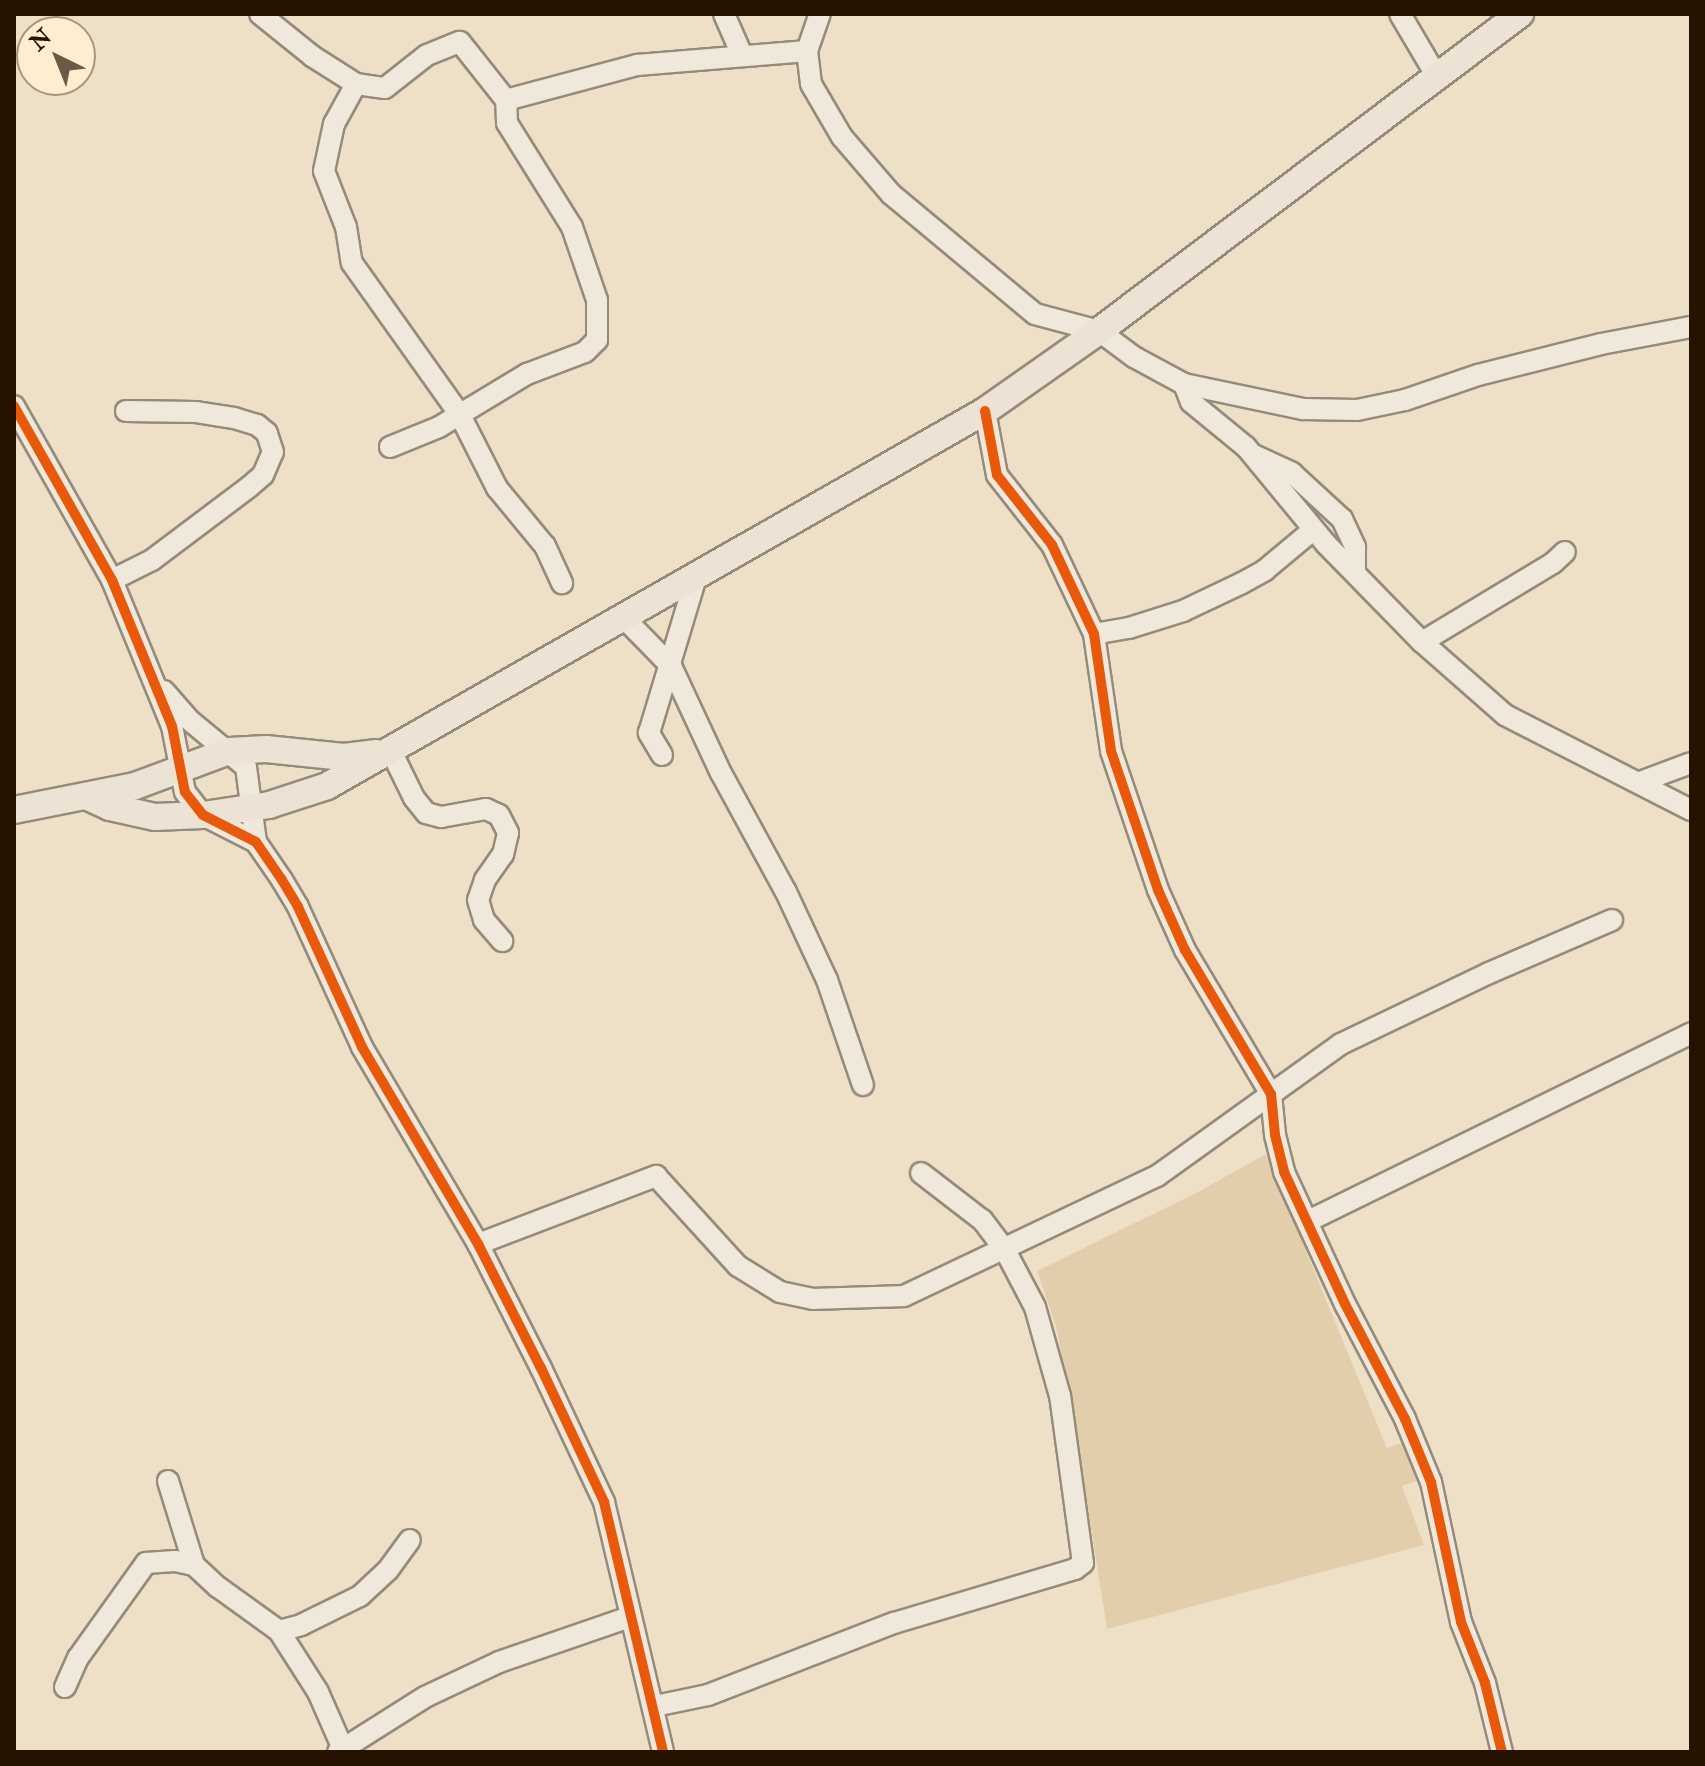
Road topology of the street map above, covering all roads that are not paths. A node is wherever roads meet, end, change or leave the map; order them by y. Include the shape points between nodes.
1 (260, 14) edge
2 (724, 14) edge
3 (820, 14) edge
4 (1400, 14) edge
5 (1520, 14) edge
6 (807, 51) junction
7 (742, 55) junction
8 (1436, 75) junction
9 (356, 84) junction
10 (506, 100) junction
11 (1691, 327) edge
12 (1099, 331) junction
13 (1184, 384) junction
14 (14, 408) edge
15 (126, 411) dead end
16 (985, 411) junction
17 (460, 415) junction
18 (390, 447) dead end
19 (1252, 455) junction
20 (1313, 530) junction
21 (1565, 552) dead end
22 (1355, 571) junction
23 (696, 577) junction
24 (112, 580) junction
25 (562, 583) dead end
26 (625, 619) junction
27 (1094, 634) junction
28 (1422, 642) junction
29 (671, 666) junction
30 (155, 681) junction
31 (229, 751) junction
32 (391, 751) junction
33 (662, 755) dead end
34 (1691, 763) edge
35 (182, 770) junction
36 (1640, 782) junction
37 (86, 796) junction
38 (253, 807) junction
39 (14, 810) edge
40 (1691, 810) edge
41 (203, 815) junction
42 (256, 842) junction
43 (1612, 920) dead end
44 (502, 941) dead end
45 (1691, 1033) edge
46 (863, 1085) dead end
47 (1271, 1094) junction
48 (921, 1173) dead end
49 (1308, 1221) junction
50 (478, 1244) junction
51 (1005, 1250) junction
52 (168, 1481) dead end
53 (410, 1540) dead end
54 (194, 1565) junction
55 (630, 1617) junction
56 (279, 1631) junction
57 (65, 1687) dead end
58 (655, 1706) junction
59 (341, 1751) edge
60 (663, 1752) edge
61 (1502, 1752) edge

1 - 9 street
2 - 7 street
3 - 6 street
4 - 8 street
5 - 8 main road
6 - 7 street
6 - 12 street via 811,84 842,137 891,194 1035,314
7 - 10 street via 637,65
8 - 12 main road
9 - 10 street via 385,88 427,55 460,42
9 - 17 street via 334,124 324,171 346,227 352,263
10 - 17 street via 507,123 572,227 597,300 597,340 585,352 527,374
11 - 13 street via 1601,344 1357,410 1303,409
12 - 13 street
12 - 16 main road
13 - 19 street via 1191,402
14 - 24 street
15 - 24 street via 234,418 267,433 273,452 263,475 249,487 152,560
16 - 23 main road
16 - 27 street via 997,475 1052,545
17 - 18 street
17 - 25 street via 497,488 545,546
19 - 20 street
19 - 22 street via 1292,473 1342,519 1355,547
20 - 22 street
20 - 27 street via 1242,583 1183,611
21 - 28 street
22 - 28 street
23 - 26 main road
23 - 29 street
24 - 30 street
26 - 29 street
26 - 32 main road
27 - 47 street via 1111,751 1158,890 1185,950
28 - 36 street via 1505,715
29 - 33 street via 649,733
29 - 46 street via 827,980
30 - 31 street via 188,719
30 - 35 street
31 - 32 main road via 344,757
31 - 35 main road
31 - 38 street via 246,767
32 - 38 main road via 327,786
32 - 44 street via 426,813 441,817 486,809 499,815 508,833 503,854 478,900 484,920
34 - 36 street
35 - 37 main road
35 - 41 street via 185,792
36 - 40 street
37 - 39 main road
37 - 41 main road via 155,817
38 - 41 main road
38 - 42 street
41 - 42 street
42 - 50 street via 298,907 362,1047
43 - 47 street via 1341,1044
45 - 49 street
47 - 49 street via 1284,1172
47 - 51 street via 1157,1176
48 - 51 street via 982,1220
49 - 61 street via 1431,1482 1461,1622 1485,1683
50 - 51 street via 656,1176 738,1266 780,1292 813,1299 904,1296
50 - 55 street via 604,1502
51 - 58 street via 1035,1307 1060,1396 1083,1563 894,1623 708,1695
52 - 54 street
53 - 56 street via 360,1596
54 - 56 street
54 - 57 street via 146,1563 78,1658
55 - 58 street
55 - 59 street via 499,1662 425,1697
56 - 59 street via 318,1692
58 - 60 street

